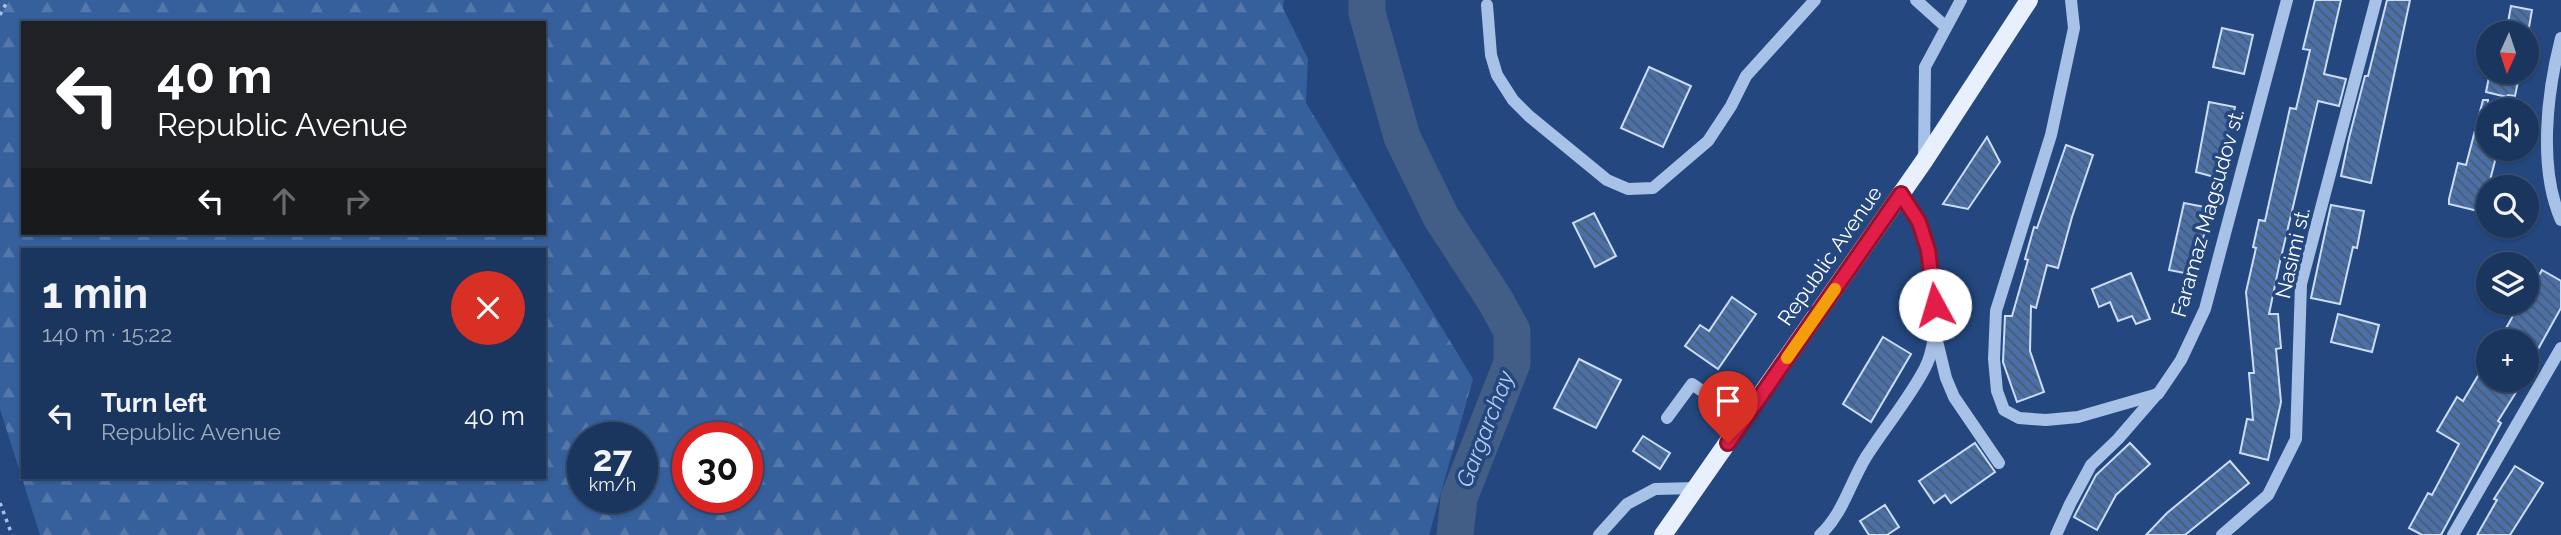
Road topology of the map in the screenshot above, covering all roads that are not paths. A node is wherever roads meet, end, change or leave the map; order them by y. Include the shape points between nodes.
1 (1815, 0) edge
2 (1916, 0) edge
3 (1961, 0) edge
4 (2029, 0) edge
5 (2071, 0) edge
6 (2287, 0) edge
7 (2376, 0) edge
8 (1487, 5) dead end
9 (1947, 27) junction
10 (2561, 38) edge
11 (1924, 161) junction
12 (1901, 194) junction
13 (2561, 220) edge
14 (1934, 330) junction
15 (2561, 348) edge
16 (2158, 394) junction
17 (1668, 418) dead end
18 (1744, 420) junction
19 (1998, 463) dead end
20 (1697, 488) junction
21 (1599, 535) edge
22 (1663, 535) edge
23 (1820, 535) edge
24 (2056, 535) edge
25 (2222, 535) edge
26 (2452, 535) edge

1 - 8 street via 1746,76 1709,141 1653,188 1628,189 1607,180 1513,100 1491,55
2 - 9 street
3 - 9 street
4 - 11 main road, Republic Avenue
5 - 16 street via 2074,28 2051,135 1996,312 1997,391 2004,410 2019,418 2046,420 2078,417
6 - 16 street, Faramaz Magsudov st. via 2205,309
7 - 25 street, Nasimi st. via 2301,284 2296,439 2268,495
9 - 11 street via 1925,67
10 - 13 street via 2546,155
11 - 12 main road, Republic Avenue
12 - 14 street via 1919,222 1928,250
12 - 18 main road, Republic Avenue
14 - 19 street via 1954,397
14 - 23 street via 1926,367
15 - 26 street
16 - 24 street, Faramaz Magsudov st. via 2091,465
17 - 18 street via 1692,384
18 - 20 main road, Republic Avenue
20 - 21 street via 1655,489 1627,504
20 - 22 main road, Republic Avenue

